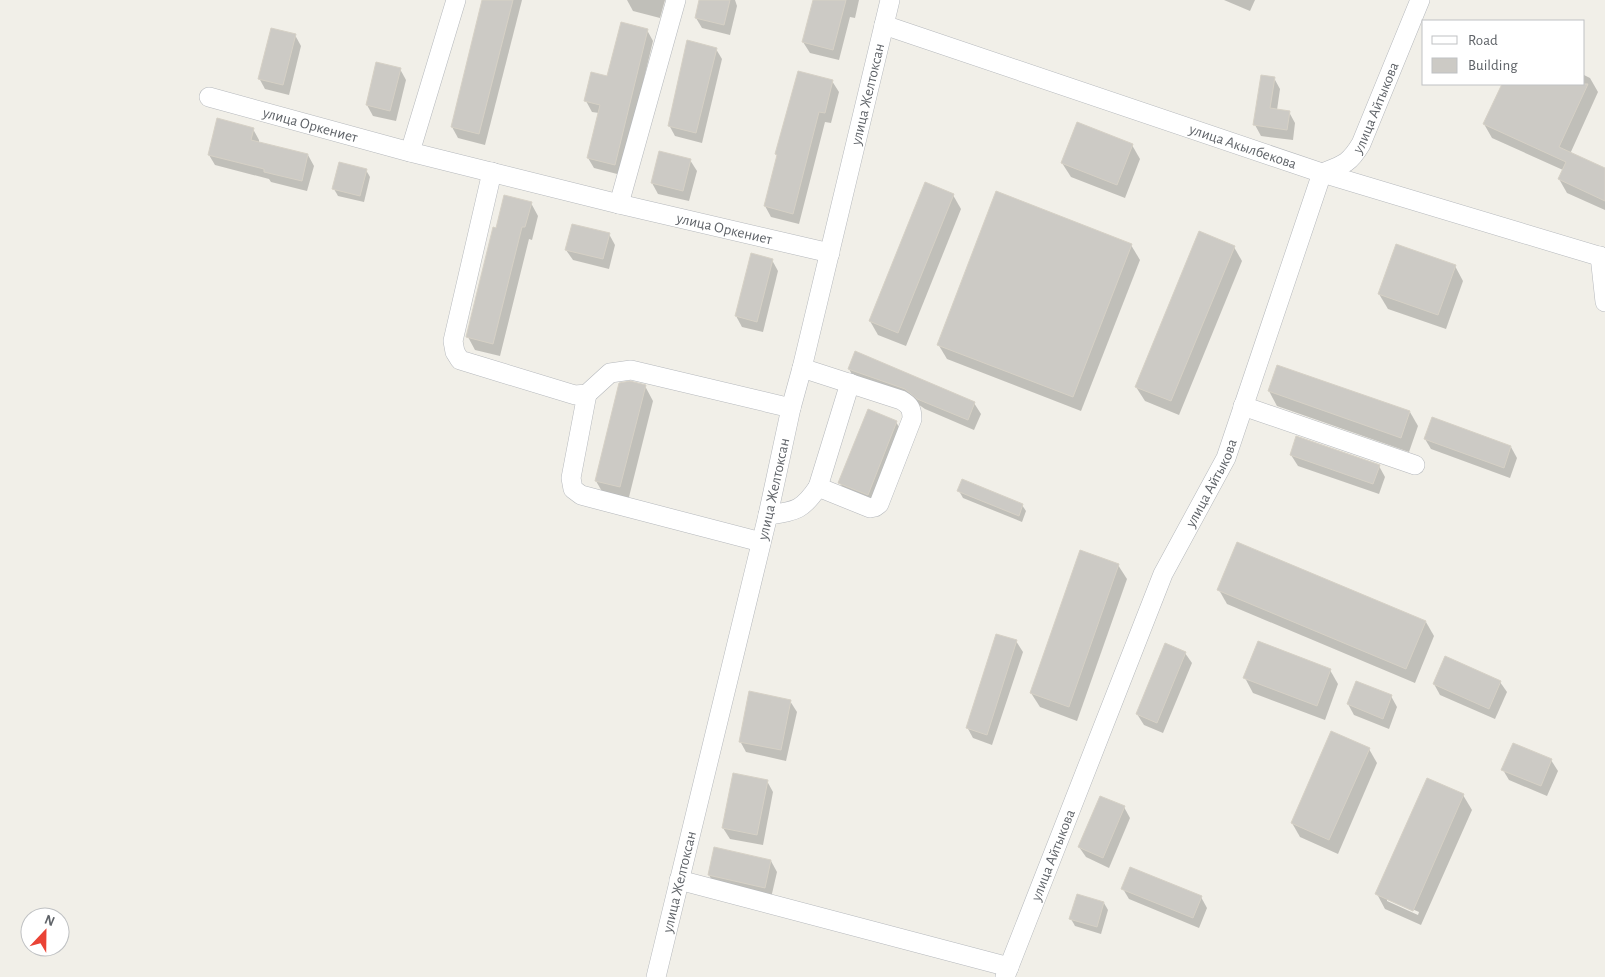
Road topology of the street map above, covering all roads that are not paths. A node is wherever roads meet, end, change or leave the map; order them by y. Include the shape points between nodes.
1 (456, 0) edge
2 (676, 0) edge
3 (890, 0) edge
4 (1420, 0) edge
5 (884, 25) junction
6 (209, 97) dead end
7 (410, 152) junction
8 (492, 172) junction
9 (1322, 173) junction
10 (619, 204) junction
11 (830, 253) junction
12 (1603, 257) edge
13 (1605, 302) edge
14 (802, 368) junction
15 (850, 383) junction
16 (587, 394) junction
17 (1243, 406) junction
18 (791, 408) junction
19 (1415, 465) dead end
20 (818, 487) junction
21 (768, 515) junction
22 (761, 542) junction
23 (679, 880) junction
24 (1007, 972) edge
25 (656, 977) edge

1 - 7 street
2 - 10 street
3 - 5 street, улица Желтоксан
4 - 9 street, улица Айтыкова via 1362,144 1353,158
5 - 9 street, улица Акылбекова
5 - 11 street, улица Желтоксан
6 - 7 street, улица Оркениет
7 - 8 street, улица Оркениет
8 - 10 street, улица Оркениет
8 - 16 street via 453,342 455,352 460,360 566,393
9 - 12 street, улица Акылбекова
9 - 17 street, улица Айтыкова
10 - 11 street, улица Оркениет
11 - 14 street, улица Желтоксан
12 - 13 street
14 - 15 street
14 - 18 street, улица Желтоксан
15 - 20 street
15 - 20 street via 908,404 912,420 879,504 875,507 870,508
16 - 18 street via 610,373 632,370
16 - 22 street via 571,478 573,489 596,499
17 - 19 street
17 - 24 street, улица Айтыкова via 1226,458 1163,574
18 - 21 street, улица Желтоксан
20 - 21 street via 807,502 794,511
21 - 22 street, улица Желтоксан
22 - 23 street, улица Желтоксан
23 - 24 street
23 - 25 street, улица Желтоксан

